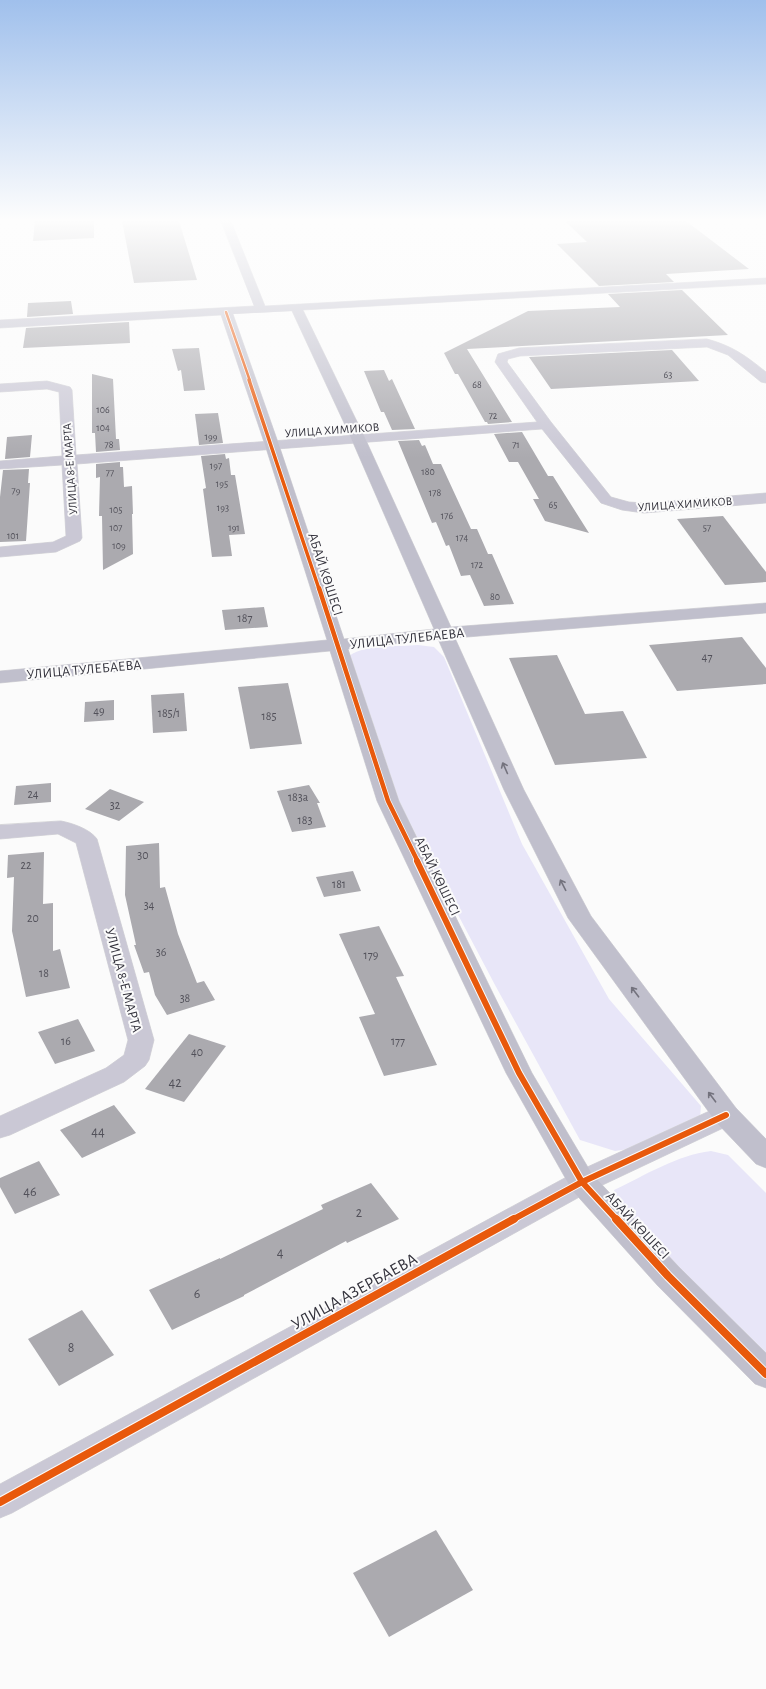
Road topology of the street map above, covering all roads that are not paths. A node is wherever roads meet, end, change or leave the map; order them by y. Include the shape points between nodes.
1 (257, 300) edge
2 (438, 300) edge
3 (296, 308) junction
4 (261, 310) junction
5 (226, 312) junction
6 (0, 324) edge
7 (766, 379) edge
8 (0, 388) edge
9 (546, 425) junction
10 (358, 438) junction
11 (272, 445) junction
12 (69, 460) junction
13 (0, 465) edge
14 (766, 498) edge
15 (0, 552) edge
16 (766, 608) edge
17 (445, 633) junction
18 (336, 645) junction
19 (0, 677) edge
20 (0, 832) edge
21 (726, 1115) junction
22 (0, 1128) edge
23 (766, 1157) edge
24 (582, 1182) junction
25 (766, 1374) edge
26 (0, 1502) edge

1 - 4 street
2 - 3 street
3 - 4 street
3 - 10 street
4 - 5 street
5 - 6 street
5 - 11 street, АБАЙ КӨШЕСІ
7 - 9 street, УЛИЦА ХИМИКОВ via 731,350 707,343 519,352 502,357 501,362
8 - 12 street, УЛИЦА 8-Е МАРТА via 47,385 65,390
9 - 10 street, УЛИЦА ХИМИКОВ
9 - 14 street, УЛИЦА ХИМИКОВ via 606,500 615,504 644,508
10 - 11 street, УЛИЦА ХИМИКОВ
10 - 17 street
11 - 12 street, УЛИЦА ХИМИКОВ
11 - 18 street, АБАЙ КӨШЕСІ
12 - 13 street, УЛИЦА ХИМИКОВ
12 - 15 street, УЛИЦА 8-Е МАРТА via 74,538 56,547
16 - 17 street, УЛИЦА ТУЛЕБАЕВА
17 - 18 street, УЛИЦА ТУЛЕБАЕВА
21 -> 17 street via 580,918 514,790
18 - 19 street, УЛИЦА ТУЛЕБАЕВА
18 - 24 street, АБАЙ КӨШЕСІ via 388,802 519,1073
20 - 22 street, УЛИЦА 8-Е МАРТА via 61,827 86,839 141,1040 136,1060 115,1075
21 - 23 street
21 - 24 street, УЛИЦА АЗЕРБАЕВА
24 - 25 street, АБАЙ КӨШЕСІ via 668,1276
24 - 26 street, УЛИЦА АЗЕРБАЕВА

